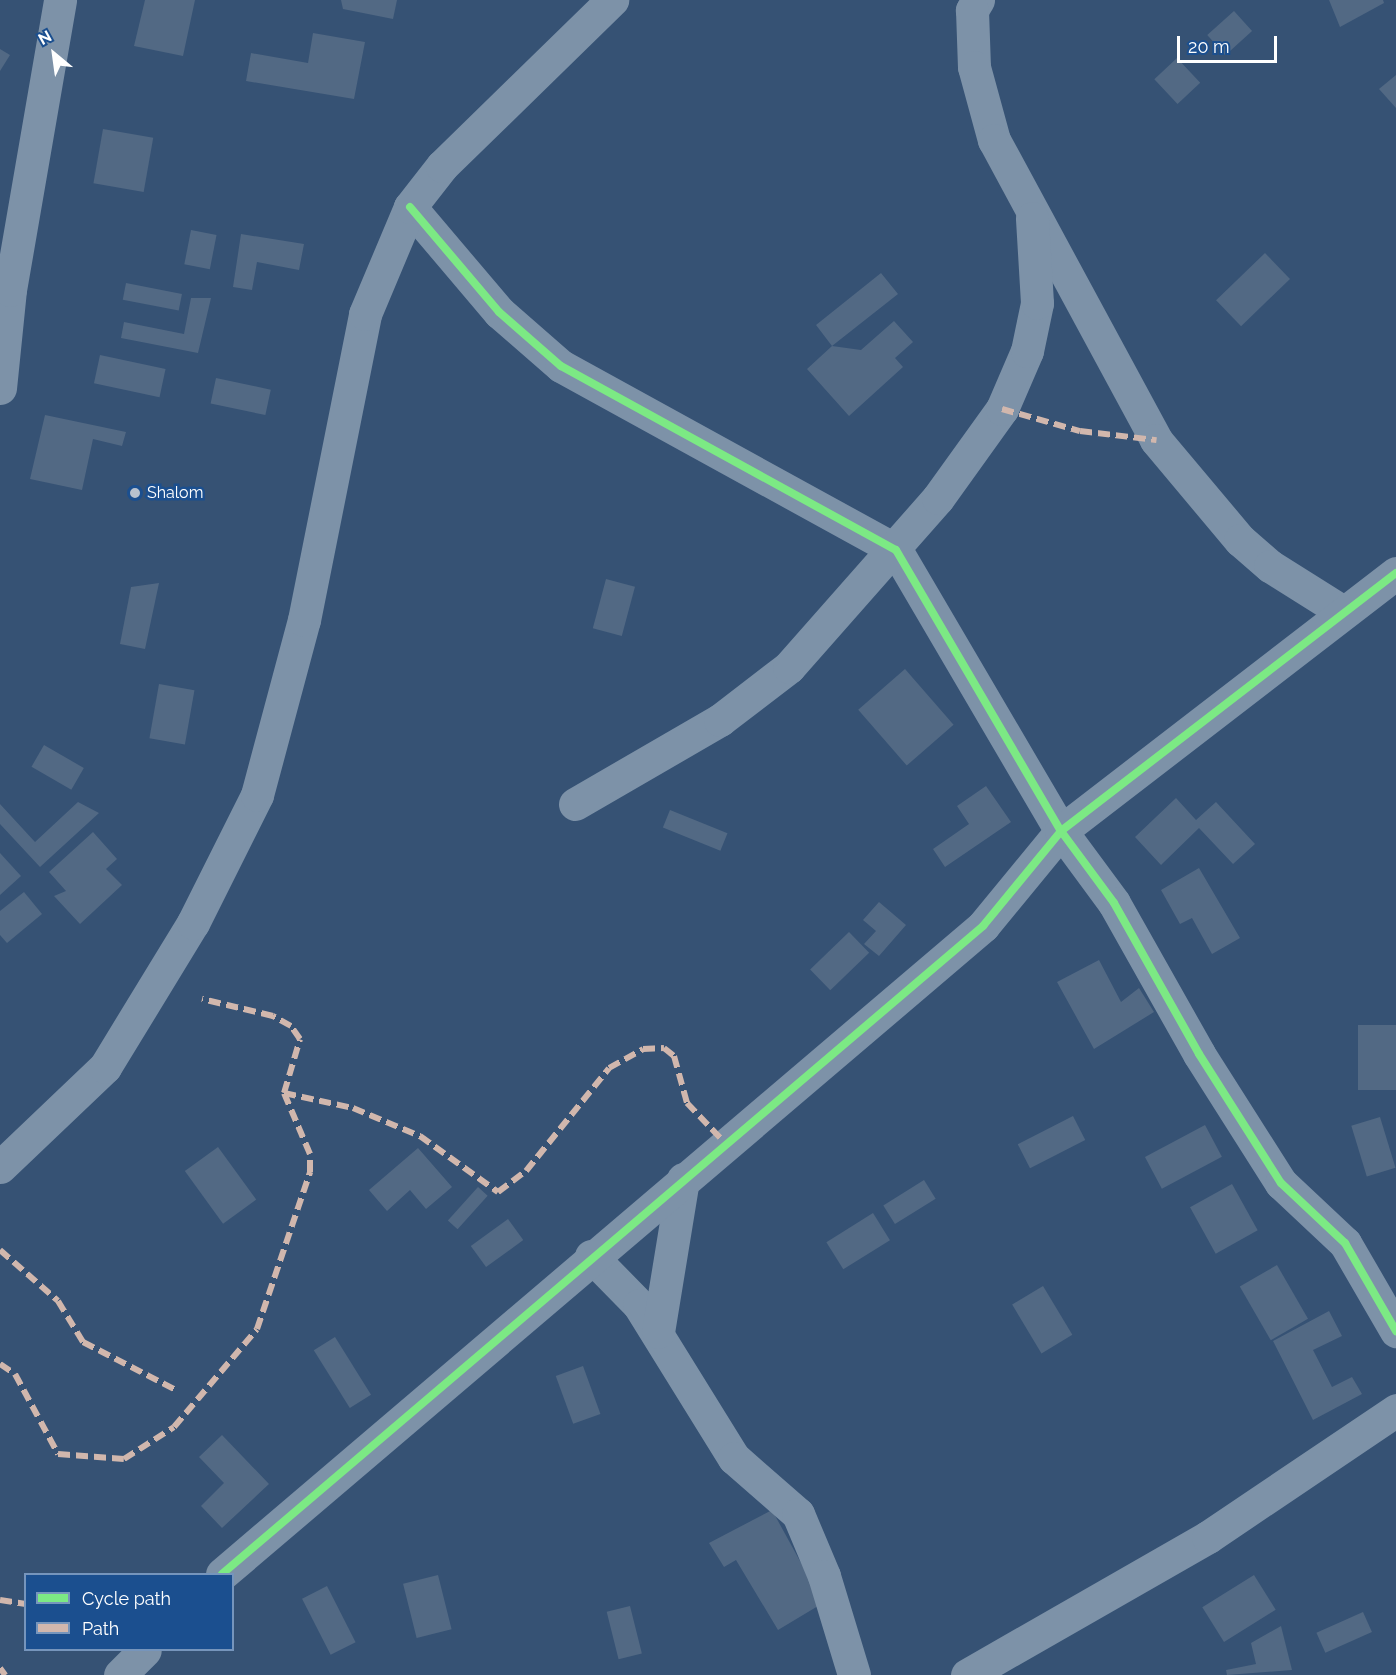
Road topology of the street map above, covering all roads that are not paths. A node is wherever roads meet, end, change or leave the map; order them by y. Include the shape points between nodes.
1 (60, 0) edge
2 (612, 0) edge
3 (978, 0) edge
4 (410, 207) junction
5 (1032, 218) junction
6 (5, 285) edge
7 (0, 388) edge
8 (896, 550) junction
9 (1396, 573) edge
10 (1343, 612) junction
11 (574, 804) dead end
12 (1061, 831) junction
13 (0, 1167) edge
14 (683, 1179) junction
15 (591, 1256) junction
16 (1396, 1331) edge
17 (658, 1332) junction
18 (1396, 1410) edge
19 (224, 1573) edge
20 (144, 1651) edge
21 (120, 1675) edge
22 (854, 1675) edge
23 (967, 1675) edge

1 - 6 street
2 - 4 street via 442,166
3 - 5 street via 972,10 979,102
4 - 8 street via 499,312 561,366
4 - 13 street via 365,314 304,620 257,795 193,923 105,1067
5 - 8 street via 1037,303 1027,351 1002,409
5 - 10 street via 1156,440 1240,540 1270,566
6 - 7 street
8 - 11 street via 789,667 720,720
8 - 12 street
9 - 10 street
10 - 12 street
12 - 14 street via 982,926
12 - 16 street via 1114,903 1199,1054 1281,1183 1345,1243
14 - 15 street
14 - 17 street
15 - 17 street
15 - 19 street
17 - 22 street via 734,1458 798,1514 824,1575
18 - 23 street via 1208,1537
20 - 21 street

